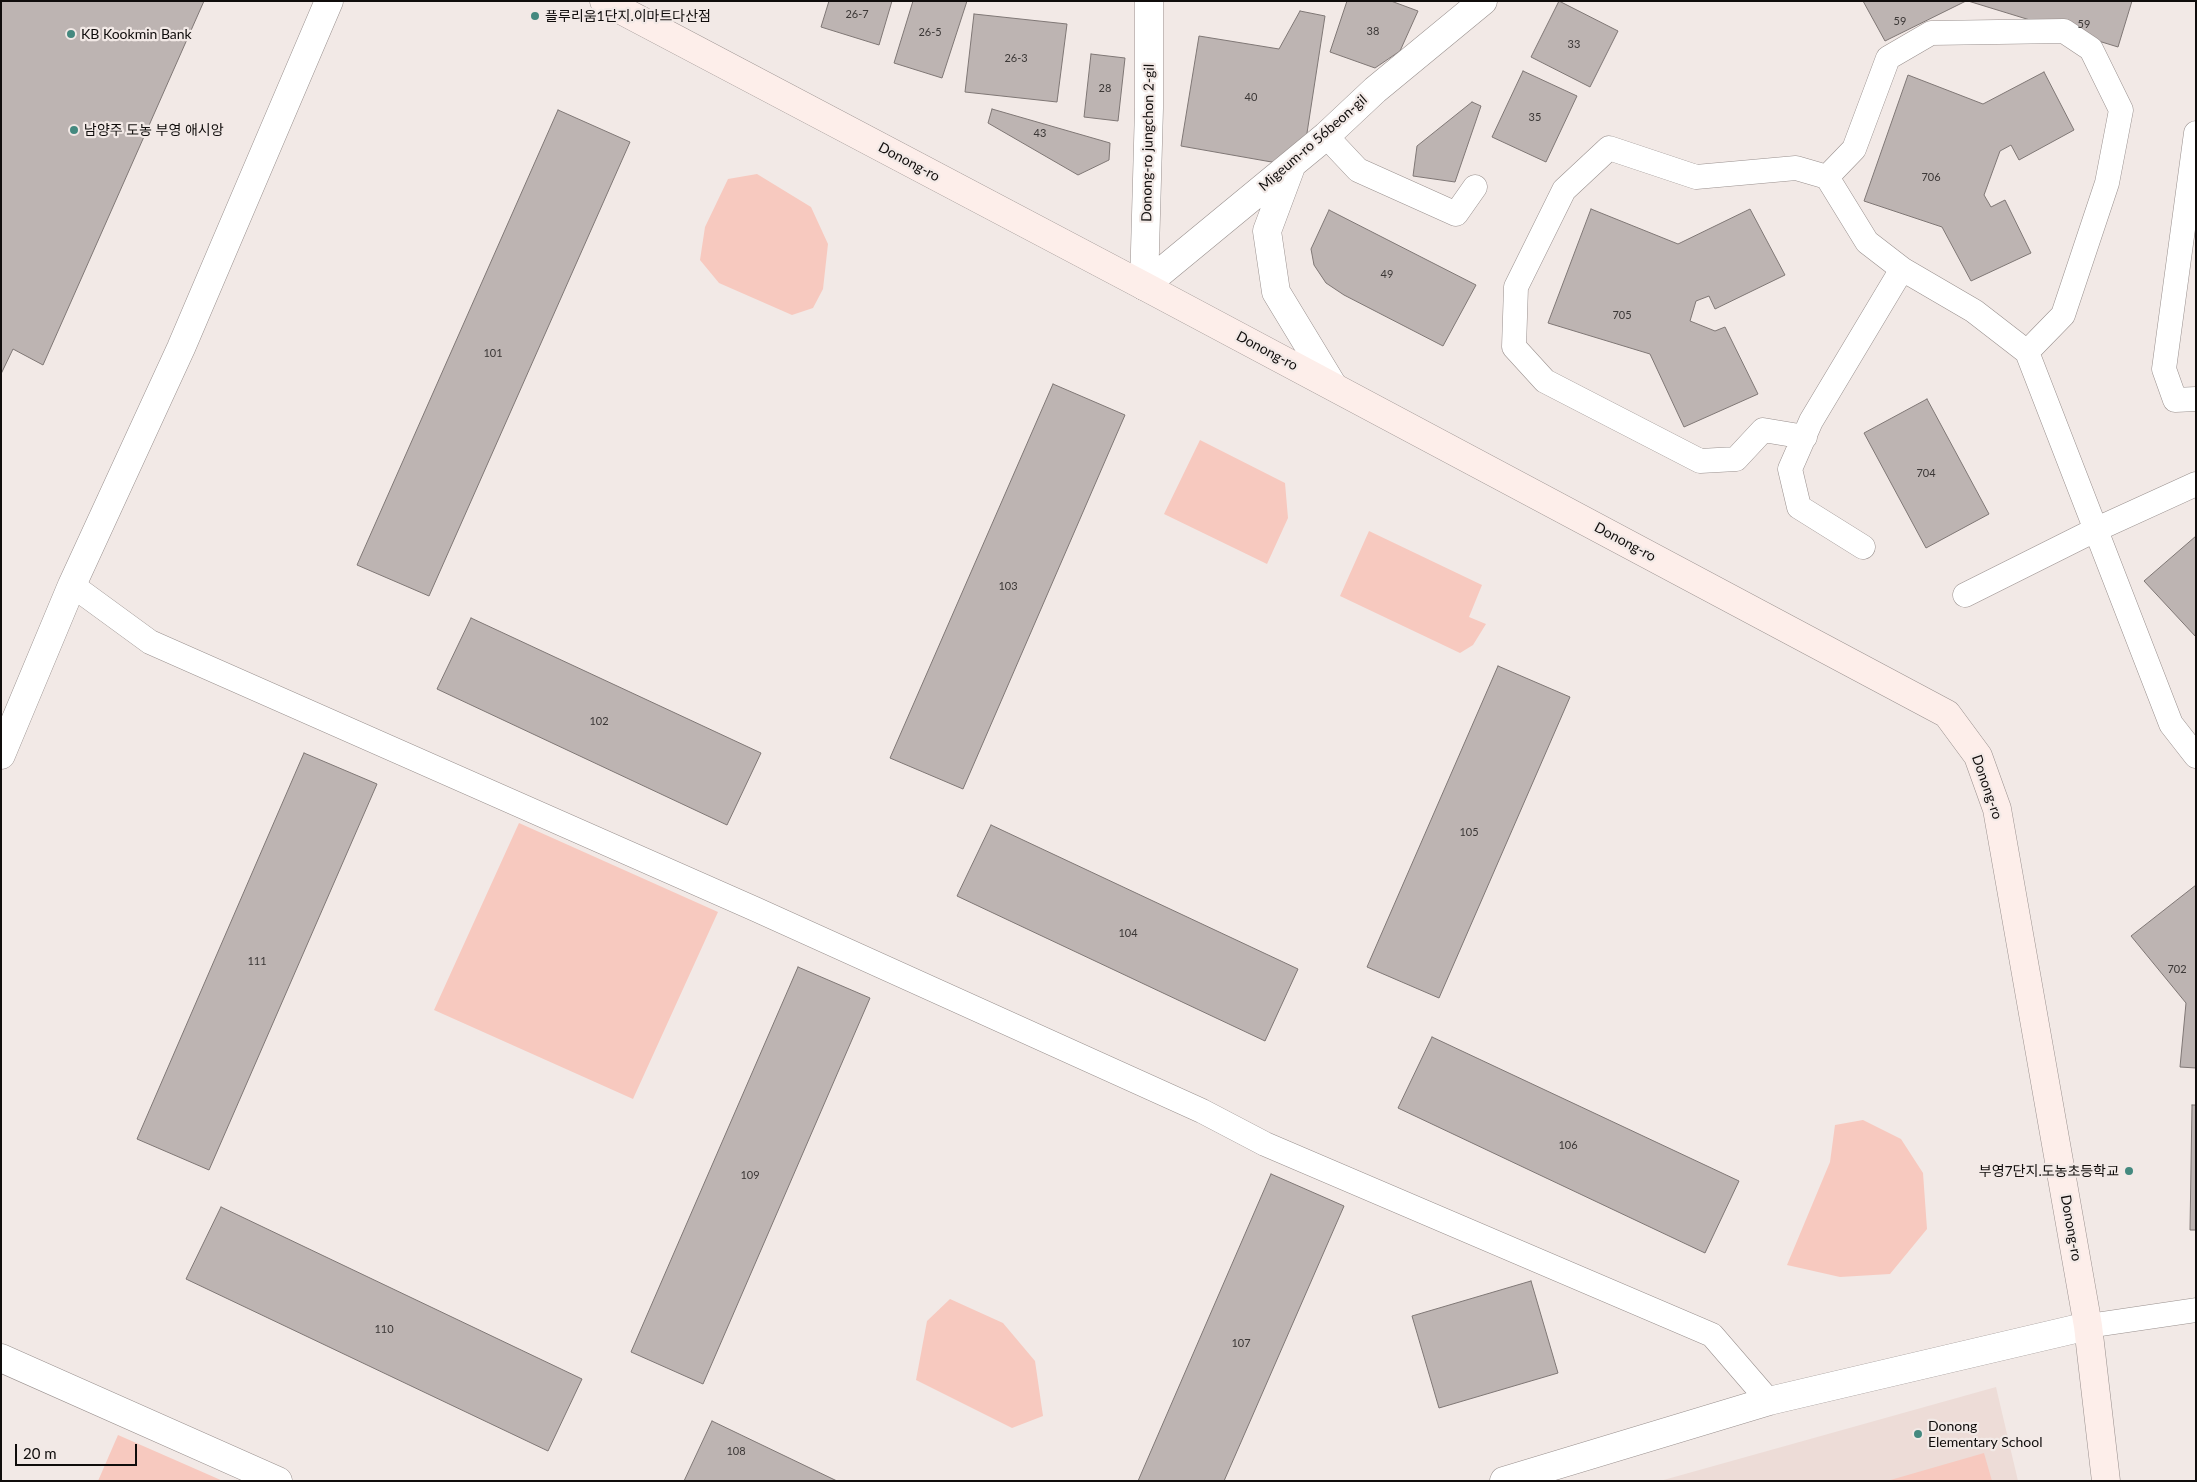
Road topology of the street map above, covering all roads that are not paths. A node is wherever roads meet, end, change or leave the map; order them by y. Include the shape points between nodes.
1 (329, 1) edge
2 (604, 1) edge
3 (1149, 1) edge
4 (1483, 1) edge
5 (2196, 133) edge
6 (1326, 136) junction
7 (1293, 162) junction
8 (1826, 177) junction
9 (1475, 187) dead end
10 (1902, 269) junction
11 (1144, 286) junction
12 (2027, 352) junction
13 (1333, 386) junction
14 (2196, 399) edge
15 (1805, 437) junction
16 (2196, 484) edge
17 (2094, 530) junction
18 (1863, 547) dead end
19 (72, 585) junction
20 (1965, 594) dead end
21 (1, 755) edge
22 (2196, 756) edge
23 (2196, 1310) edge
24 (2088, 1326) junction
25 (1, 1358) edge
26 (1769, 1401) junction
27 (278, 1481) edge
28 (1504, 1481) edge
29 (2106, 1481) edge

1 - 19 street via 181,348
2 - 11 street, Donong-ro
3 - 11 street, Donong-ro jungchon 2-gil
4 - 6 street, Migeum-ro 56beon-gil via 1374,90
5 - 14 lane via 2164,369 2175,400
6 - 7 street, Migeum-ro 56beon-gil
6 - 9 lane via 1358,170 1456,214
7 - 11 street, Migeum-ro 56beon-gil
7 - 13 street via 1267,231 1276,292
8 - 10 lane via 1867,242
8 - 12 lane via 1854,149 1888,58 1931,33 2064,31 2091,49 2122,110 2107,183 2063,315
8 - 15 lane via 1796,168 1696,176 1609,148 1564,190 1516,287 1514,347 1545,381 1700,462 1736,459 1763,430
10 - 12 lane via 1974,311
10 - 15 lane via 1811,421
11 - 13 street, Donong-ro
12 - 17 lane
13 - 24 street, Donong-ro via 1947,714 1978,756 1997,809
15 - 18 lane via 1790,469 1799,507
16 - 17 lane
17 - 20 lane
17 - 22 lane via 2171,724
19 - 21 street
19 - 26 lane via 150,642 755,909 1202,1111 1265,1144 1712,1335
23 - 24 lane
24 - 26 street
24 - 29 street, Donong-ro
25 - 27 street
26 - 28 street

